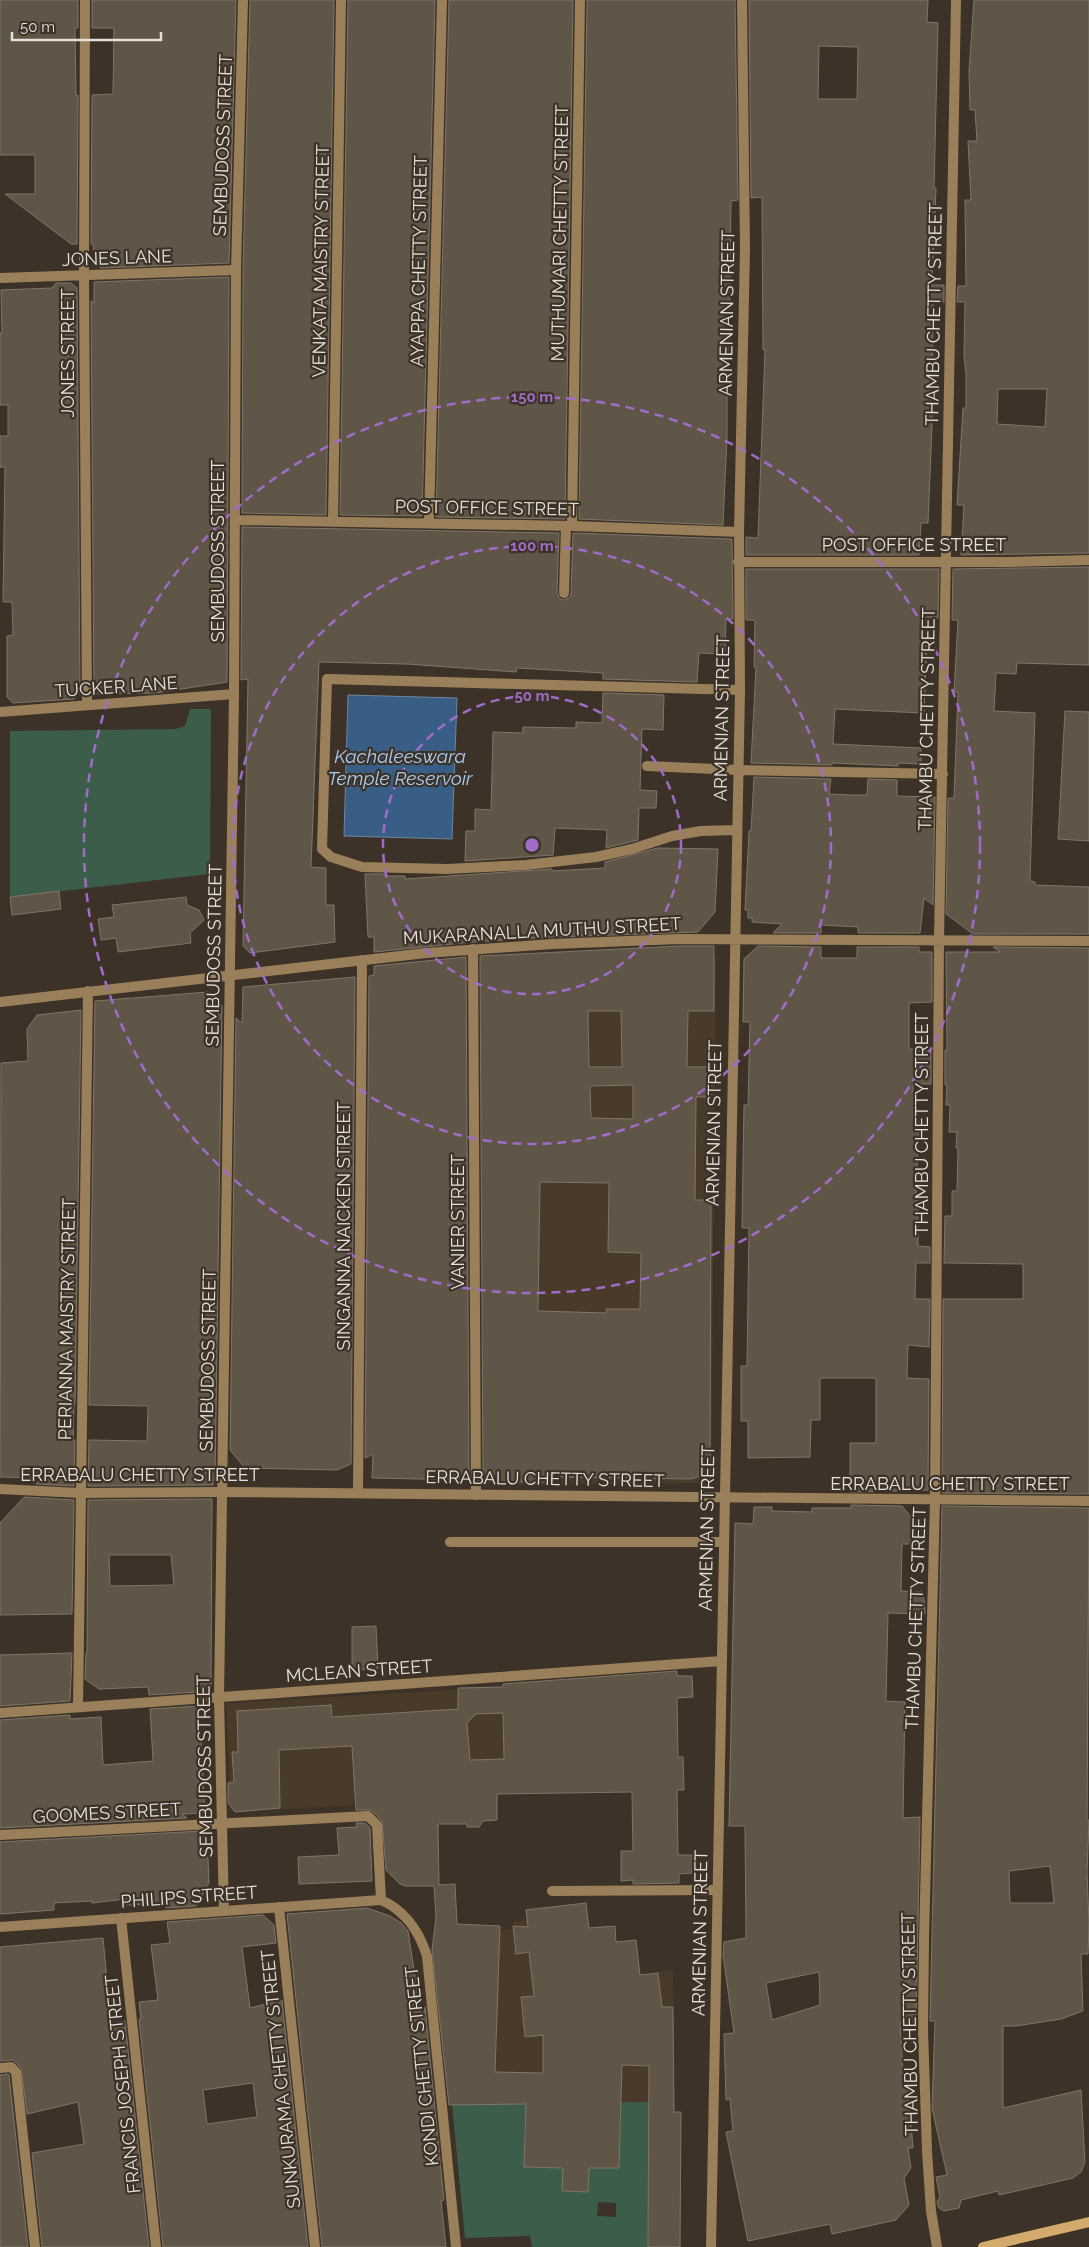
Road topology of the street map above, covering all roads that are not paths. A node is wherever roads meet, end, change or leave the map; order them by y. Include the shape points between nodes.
1 (85, 0) edge
2 (243, 0) edge
3 (341, 0) edge
4 (442, 0) edge
5 (580, 0) edge
6 (742, 0) edge
7 (956, 0) edge
8 (236, 270) junction
9 (84, 276) junction
10 (0, 278) edge
11 (235, 520) junction
12 (333, 522) junction
13 (429, 523) junction
14 (569, 526) junction
15 (738, 532) junction
16 (1089, 560) edge
17 (738, 562) junction
18 (946, 562) junction
19 (564, 593) dead end
20 (740, 690) junction
21 (234, 694) junction
22 (87, 706) junction
23 (0, 712) edge
24 (646, 766) dead end
25 (738, 770) junction
26 (943, 774) junction
27 (736, 830) junction
28 (734, 939) junction
29 (939, 940) junction
30 (1089, 941) edge
31 (473, 949) junction
32 (362, 960) junction
33 (229, 975) junction
34 (88, 991) junction
35 (0, 1002) edge
36 (0, 1489) edge
37 (222, 1492) junction
38 (80, 1493) junction
39 (358, 1493) junction
40 (476, 1495) junction
41 (724, 1498) junction
42 (935, 1500) junction
43 (1089, 1501) edge
44 (450, 1542) dead end
45 (723, 1542) junction
46 (721, 1661) junction
47 (219, 1698) junction
48 (78, 1708) junction
49 (0, 1713) edge
50 (221, 1823) junction
51 (0, 1835) edge
52 (717, 1890) junction
53 (552, 1891) dead end
54 (381, 1900) junction
55 (279, 1907) junction
56 (224, 1911) junction
57 (121, 1918) junction
58 (0, 1927) edge
59 (0, 2068) edge
60 (1089, 2222) edge
61 (35, 2247) edge
62 (156, 2247) edge
63 (315, 2247) edge
64 (456, 2247) edge
65 (711, 2247) edge
66 (937, 2247) edge
67 (983, 2247) edge

1 - 9 street, JONES STREET
2 - 8 street, SEMBUDOSS STREET
3 - 12 street, VENKATA MAISTRY STREET
4 - 13 street, AYAPPA CHETTY STREET
5 - 14 street, MUTHUMARI CHETTY STREET
6 - 15 street, ARMENIAN STREET via 745,240
7 - 18 street, THAMBU CHETTY STREET
8 - 9 street, JONES LANE
8 - 11 street, SEMBUDOSS STREET
9 - 10 street, JONES LANE
9 - 22 street, JONES STREET
11 - 12 street, POST OFFICE STREET
11 - 21 street, SEMBUDOSS STREET
12 - 13 street, POST OFFICE STREET
13 - 14 street, POST OFFICE STREET
14 - 15 street, POST OFFICE STREET
14 - 19 street, MUTHUMARI CHETTY STREET
15 - 17 street, ARMENIAN STREET
16 - 18 street, POST OFFICE STREET
17 - 18 street, POST OFFICE STREET
17 - 20 street, ARMENIAN STREET
18 - 26 street, THAMBU CHETTY STREET
20 - 25 street, ARMENIAN STREET
20 - 27 street via 327,679 322,849 331,857 362,867 440,869 516,866 584,860 672,836
21 - 22 street, TUCKER LANE
21 - 33 street, SEMBUDOSS STREET
22 - 23 street, TUCKER LANE
24 - 25 street
25 - 26 street
25 - 27 street, ARMENIAN STREET
26 - 29 street, THAMBU CHETTY STREET
27 - 28 street, ARMENIAN STREET
28 - 29 street, MUKARANALLA MUTHU STREET
28 - 31 street, MUKARANALLA MUTHU STREET via 609,940
28 - 41 street, ARMENIAN STREET
29 - 30 street, MUKARANALLA MUTHU STREET
29 - 42 street, THAMBU CHETTY STREET
31 - 32 street, MUKARANALLA MUTHU STREET
31 - 40 street, VANIER STREET
32 - 33 street, MUKARANALLA MUTHU STREET
32 - 39 street, SINGANNA NAICKEN STREET
33 - 34 street, MUKARANALLA MUTHU STREET
33 - 37 street, SEMBUDOSS STREET
34 - 35 street, MUKARANALLA MUTHU STREET
34 - 38 street, PERIANNA MAISTRY STREET
36 - 38 street, ERRABALU CHETTY STREET
37 - 38 street, ERRABALU CHETTY STREET
37 - 39 street, ERRABALU CHETTY STREET
37 - 47 street, SEMBUDOSS STREET
38 - 48 street, PERIANNA MAISTRY STREET
39 - 40 street, ERRABALU CHETTY STREET
40 - 41 street, ERRABALU CHETTY STREET
41 - 42 street, ERRABALU CHETTY STREET
41 - 45 street, ARMENIAN STREET
42 - 43 street, ERRABALU CHETTY STREET
42 - 66 street, THAMBU CHETTY STREET via 923,2031 930,2187
44 - 45 street
45 - 46 street, ARMENIAN STREET
46 - 47 street, MCLEAN STREET
46 - 52 street, ARMENIAN STREET
47 - 48 street, MCLEAN STREET
47 - 50 street, SEMBUDOSS STREET
48 - 49 street, MCLEAN STREET
50 - 51 street, GOOMES STREET
50 - 54 street, GOOMES STREET via 368,1816 377,1825
50 - 56 street, SEMBUDOSS STREET
52 - 53 street
52 - 65 street, ARMENIAN STREET
54 - 55 street, PHILIPS STREET
54 - 64 street, KONDI CHETTY STREET via 416,1928 427,1956
55 - 56 street, PHILIPS STREET
55 - 63 street, SUNKURAMA CHETTY STREET
56 - 57 street, PHILIPS STREET
57 - 58 street, PHILIPS STREET
57 - 62 street, FRANCIS JOSEPH STREET
59 - 61 street via 11,2067 17,2073
60 - 67 main road

